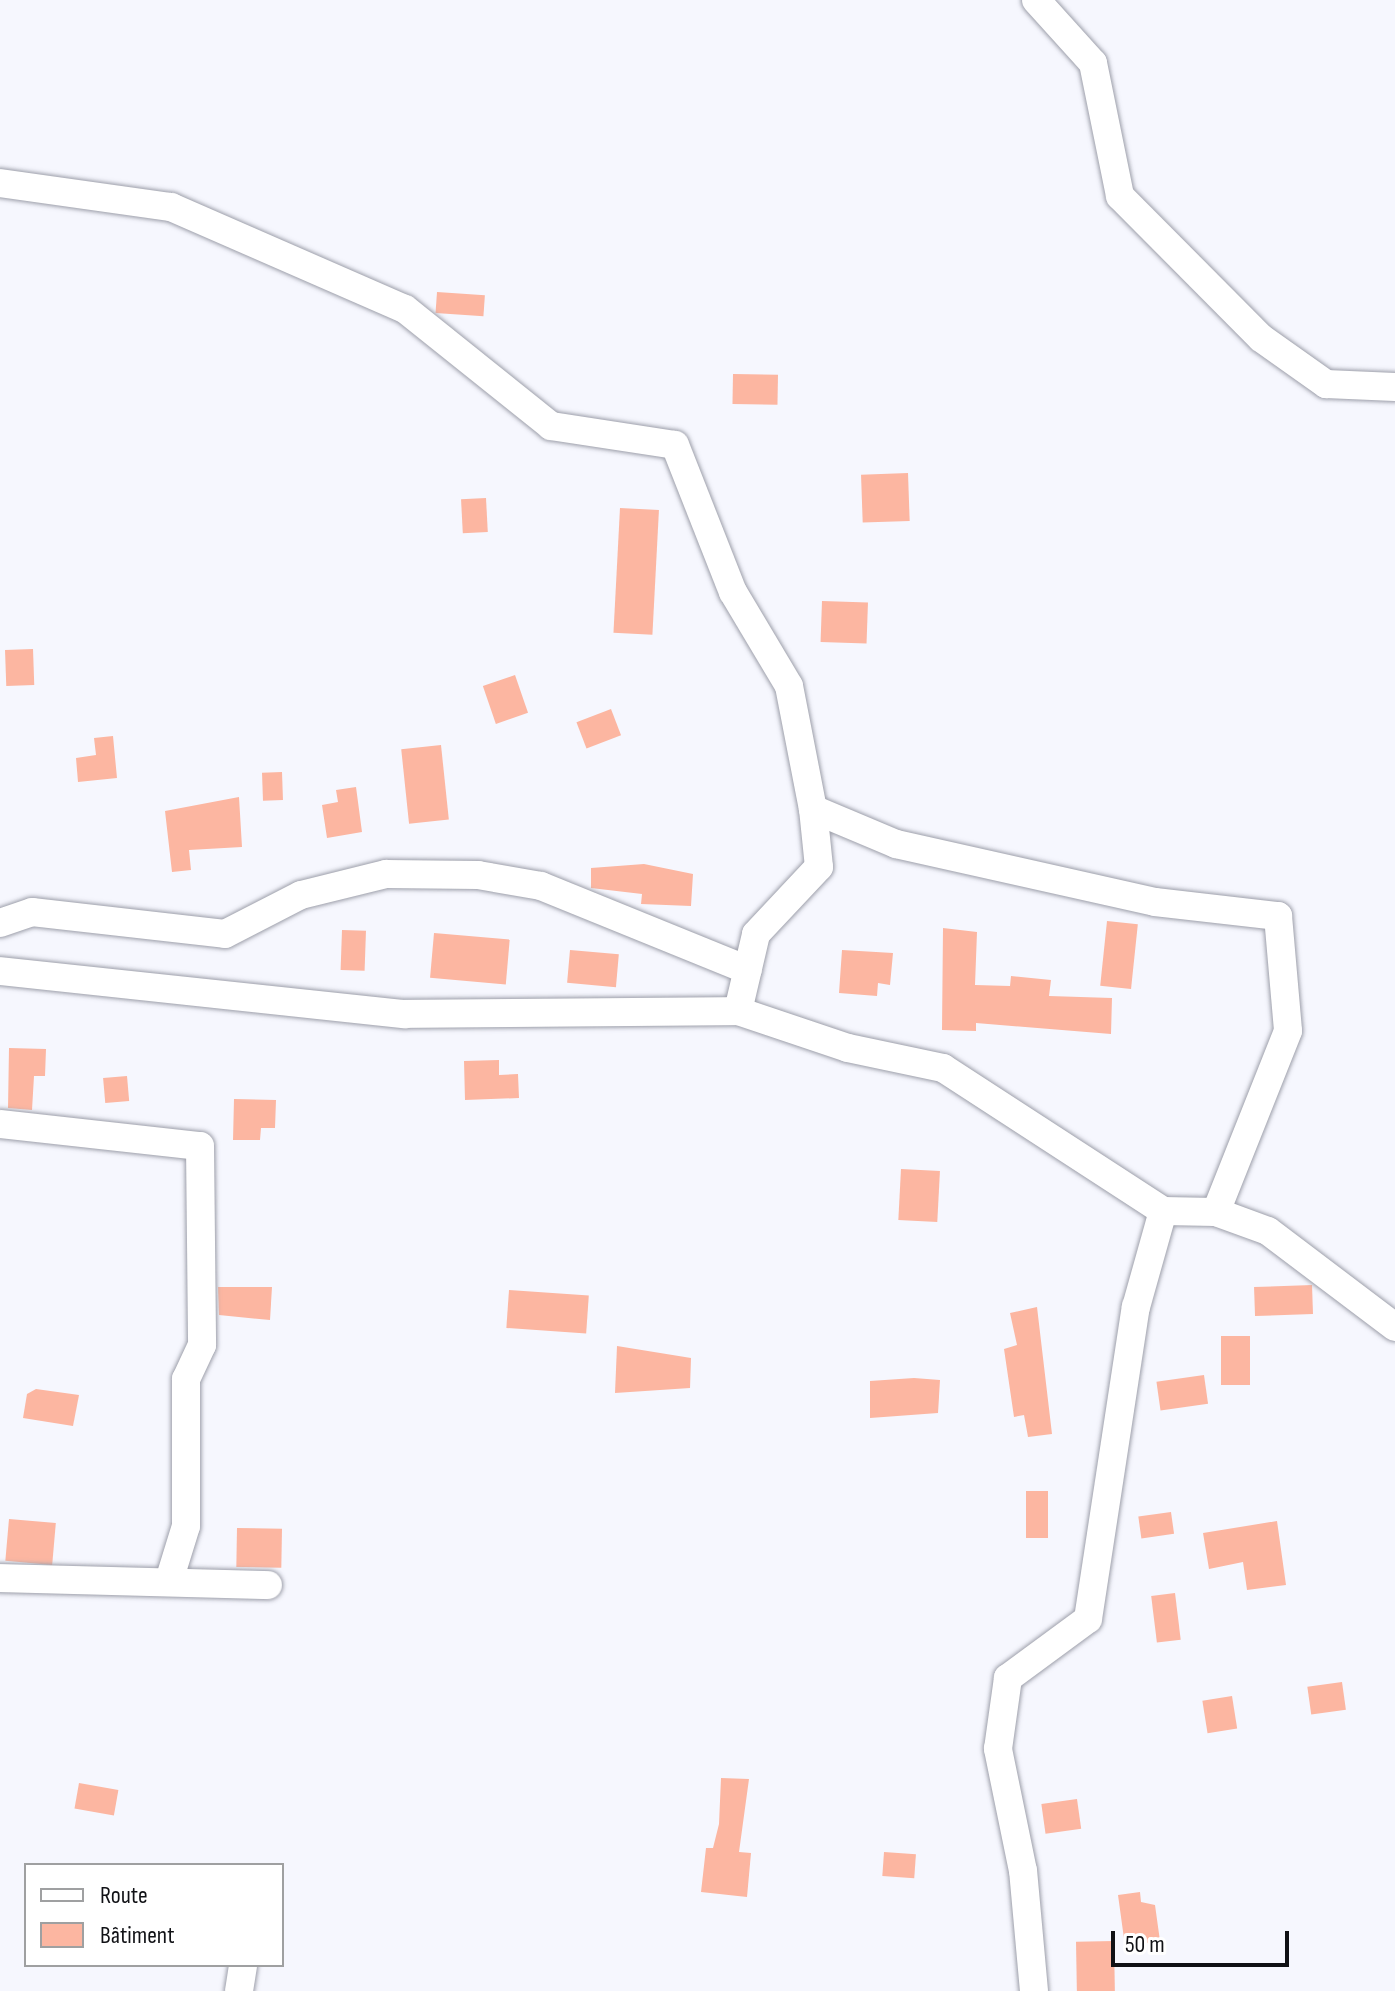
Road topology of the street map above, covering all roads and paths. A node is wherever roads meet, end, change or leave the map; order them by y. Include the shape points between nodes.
1 (1036, 0) edge
2 (0, 183) edge
3 (1395, 387) edge
4 (813, 809) junction
5 (0, 923) edge
6 (748, 970) junction
7 (0, 971) edge
8 (738, 1011) junction
9 (0, 1124) edge
10 (1163, 1211) junction
11 (1216, 1212) junction
12 (1395, 1327) edge
13 (0, 1578) edge
14 (169, 1581) junction
15 (268, 1585) dead end
16 (243, 1967) edge
17 (239, 1991) edge
18 (1034, 1991) edge

1 - 3 street via 1093,63 1120,196 1129,206 1261,338 1326,384
2 - 4 street via 171,207 405,309 551,426 675,445 733,592 789,686
4 - 6 street via 819,867 756,934
4 - 11 street via 896,844 1155,902 1278,916 1288,1031
5 - 6 street via 32,912 225,934 301,895 386,874 478,875 541,886
6 - 8 street
7 - 8 street via 405,1014
8 - 10 street via 848,1048 943,1068
9 - 14 street via 200,1146 202,1345 186,1379 186,1526
10 - 11 street
10 - 18 street via 1136,1307 1121,1443 1088,1619 1008,1678 998,1749 1023,1871
11 - 12 street via 1268,1231
13 - 14 street
14 - 15 street
16 - 17 street

